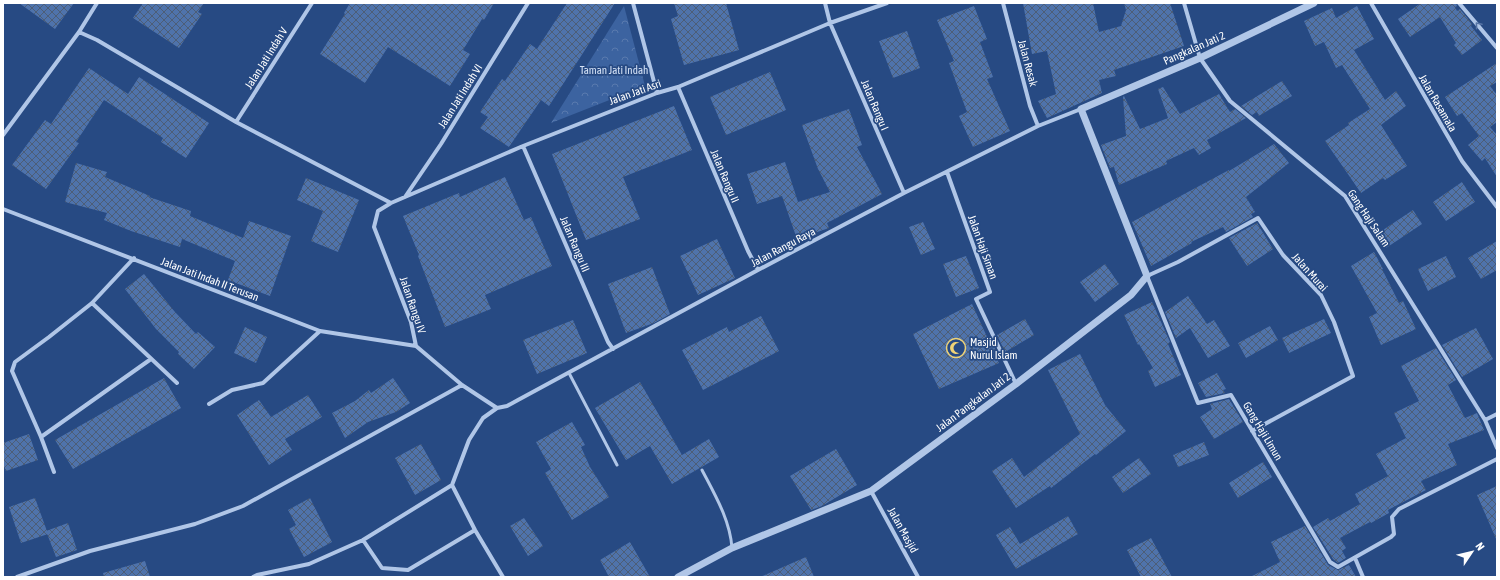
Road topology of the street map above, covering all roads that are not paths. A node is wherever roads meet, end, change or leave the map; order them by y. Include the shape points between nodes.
1 (97, 3) edge
2 (312, 3) edge
3 (528, 3) edge
4 (633, 3) edge
5 (825, 3) edge
6 (887, 3) edge
7 (1003, 3) edge
8 (1184, 3) edge
9 (1314, 3) edge
10 (1371, 3) edge
11 (1459, 3) edge
12 (830, 24) junction
13 (79, 32) junction
14 (1497, 48) edge
15 (1200, 58) junction
16 (678, 87) junction
17 (657, 93) junction
18 (1081, 109) junction
19 (236, 122) junction
20 (1038, 126) junction
21 (3, 135) edge
22 (523, 146) junction
23 (947, 172) junction
24 (904, 193) junction
25 (405, 197) junction
26 (391, 203) junction
27 (1497, 206) edge
28 (3, 209) edge
29 (134, 258) junction
30 (758, 270) junction
31 (1147, 276) junction
32 (92, 303) junction
33 (320, 331) junction
34 (416, 346) junction
35 (613, 349) junction
36 (151, 359) junction
37 (569, 373) junction
38 (176, 382) dead end
39 (1016, 384) junction
40 (462, 385) junction
41 (209, 404) dead end
42 (497, 408) junction
43 (1497, 414) edge
44 (1485, 420) junction
45 (1252, 431) junction
46 (41, 437) junction
47 (1497, 448) edge
48 (1497, 459) edge
49 (617, 465) dead end
50 (702, 470) dead end
51 (54, 472) dead end
52 (452, 485) junction
53 (871, 491) junction
54 (475, 530) junction
55 (363, 540) junction
56 (732, 548) junction
57 (1355, 558) junction
58 (24, 576) edge
59 (17, 577) edge
60 (253, 577) edge
61 (503, 577) edge
62 (678, 577) edge
63 (918, 577) edge
64 (1363, 577) edge

1 - 13 street
2 - 19 street, Jalan Jati Indah V
3 - 25 street, Jalan Jati Indah VI
4 - 17 street
5 - 12 street, Jalan Rangu I
6 - 12 street, Jalan Jati Asri
7 - 20 street, Jalan Resak via 1030,106
8 - 15 street, Gang Haji Salam
9 - 15 street, Pangkalan Jati 2
10 - 27 street, Jalan Rasamala via 1462,161
14 -> 11 street
12 - 16 street, Jalan Jati Asri
12 - 24 street, Jalan Rangu I
13 - 19 street via 97,40
13 - 21 street
15 - 18 street, Pangkalan Jati 2
15 - 44 street, Gang Haji Salam via 1230,101 1345,196
16 - 17 street, Jalan Jati Asri
16 - 30 street, Jalan Rangu II
17 - 22 street, Jalan Jati Asri
18 - 20 street, Jalan Rangu Raya
18 - 31 street
19 - 26 street
20 - 23 street, Jalan Rangu Raya
22 - 25 street, Jalan Jati Asri
22 - 35 street, Jalan Rangu III
23 - 24 street, Jalan Rangu Raya
23 - 39 street, Jalan Haji Siman via 990,292 976,299
24 - 30 street, Jalan Rangu Raya
25 - 26 street, Jalan Jati Asri
26 - 34 street, Jalan Rangu IV via 378,212 374,227 411,322
28 - 29 street, Jalan Jati Indah II Terusan
29 - 32 street
29 - 33 street, Jalan Jati Indah II Terusan
30 - 35 street, Jalan Rangu Raya
31 - 39 street, Jalan Pangkalan Jati 2 via 1131,295
31 - 45 street, Gang Haji Limun via 1198,403 1231,395
31 - 45 street, Jalan Murai via 1258,218 1283,255 1321,295 1334,322 1353,376
32 - 36 street
32 - 46 street via 15,362 12,371
33 - 34 street, Jalan Jati Indah II Terusan
33 - 41 street via 263,383 232,390
34 - 40 street, Jalan Rangu IV
35 - 37 street, Jalan Rangu Raya
36 - 38 street
36 - 46 street
37 - 42 street, Jalan Rangu Raya via 507,406
37 - 49 lane
39 - 53 street, Jalan Pangkalan Jati 2
40 - 42 street, Jalan Rangu IV
40 - 58 street via 243,506 195,524 90,551
42 - 52 street, Jalan Rangu Raya via 483,418 469,440
43 - 44 street
44 - 47 street, Gang Haji Salam
45 - 57 street, Gang Haji Limun via 1330,562 1338,567
46 - 51 street
48 - 57 street via 1399,509 1392,517 1394,534
50 - 56 lane via 725,516
52 - 54 street
52 - 55 street
53 - 56 street, Jalan Pangkalan Jati 2
53 - 63 street, Jalan Masjid
54 - 55 street via 408,570 382,568
54 - 61 street
55 - 60 street via 309,564 257,574
56 - 62 street, Jalan Pangkalan Jati 2
57 - 64 street
58 - 59 street

